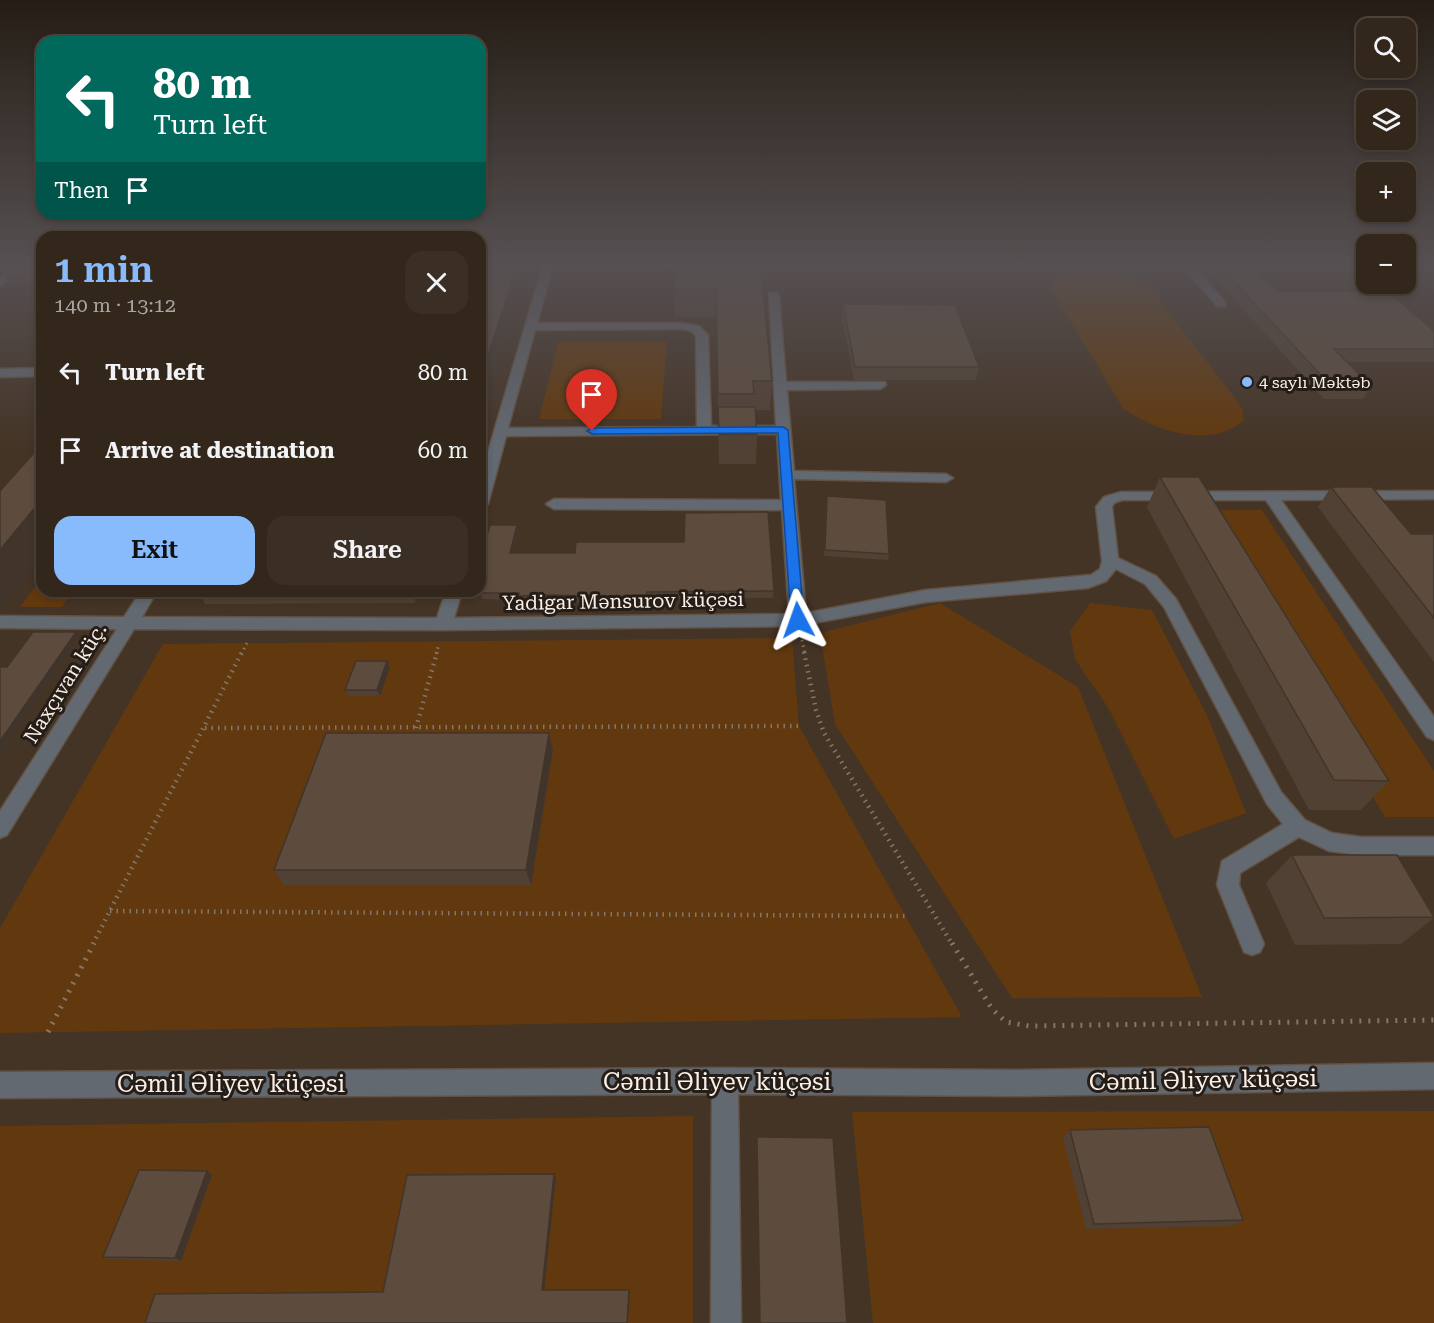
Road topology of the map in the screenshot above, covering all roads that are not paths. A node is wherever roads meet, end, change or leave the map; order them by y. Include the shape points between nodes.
1 (532, 324) edge
2 (775, 324) edge
3 (531, 327) junction
4 (36, 372) edge
5 (0, 373) edge
6 (880, 385) edge
7 (780, 386) junction
8 (705, 430) junction
9 (783, 430) junction
10 (502, 432) junction
11 (787, 475) junction
12 (946, 478) dead end
13 (486, 484) edge
14 (1269, 494) junction
15 (1434, 495) edge
16 (554, 504) dead end
17 (790, 505) junction
18 (1110, 561) junction
19 (145, 597) edge
20 (452, 597) edge
21 (798, 620) junction
22 (0, 622) edge
23 (129, 624) junction
24 (444, 624) junction
25 (1434, 732) edge
26 (1298, 826) junction
27 (0, 829) edge
28 (1434, 846) edge
29 (1252, 944) dead end
30 (1434, 1076) edge
31 (725, 1081) junction
32 (0, 1085) edge
33 (726, 1323) edge

1 - 3 street
2 - 7 street
3 - 8 street via 695,328 702,334
3 - 10 street
4 - 5 street
6 - 7 street
7 - 9 street
8 - 9 street
8 - 10 street
9 - 11 street
10 - 13 street
11 - 12 street
11 - 17 street
14 - 15 street
14 - 18 street via 1121,496 1109,500 1104,507
14 - 25 street
16 - 17 street
17 - 21 street
18 - 21 street, Yadigar Mənsurov küçəsi via 1102,578 1088,582 926,596
18 - 26 street via 1142,573 1161,589 1274,798
19 - 23 street, Naxçıvan küç.
20 - 24 street
21 - 24 street, Yadigar Mənsurov küçəsi
22 - 23 street, Yadigar Mənsurov küçəsi
23 - 24 street, Yadigar Mənsurov küçəsi
23 - 27 street, Naxçıvan küç.
26 - 28 street via 1329,842
26 - 29 street via 1230,868 1228,885
30 - 31 street, Cəmil Əliyev küçəsi via 1019,1083
31 - 32 street, Cəmil Əliyev küçəsi
31 - 33 street

